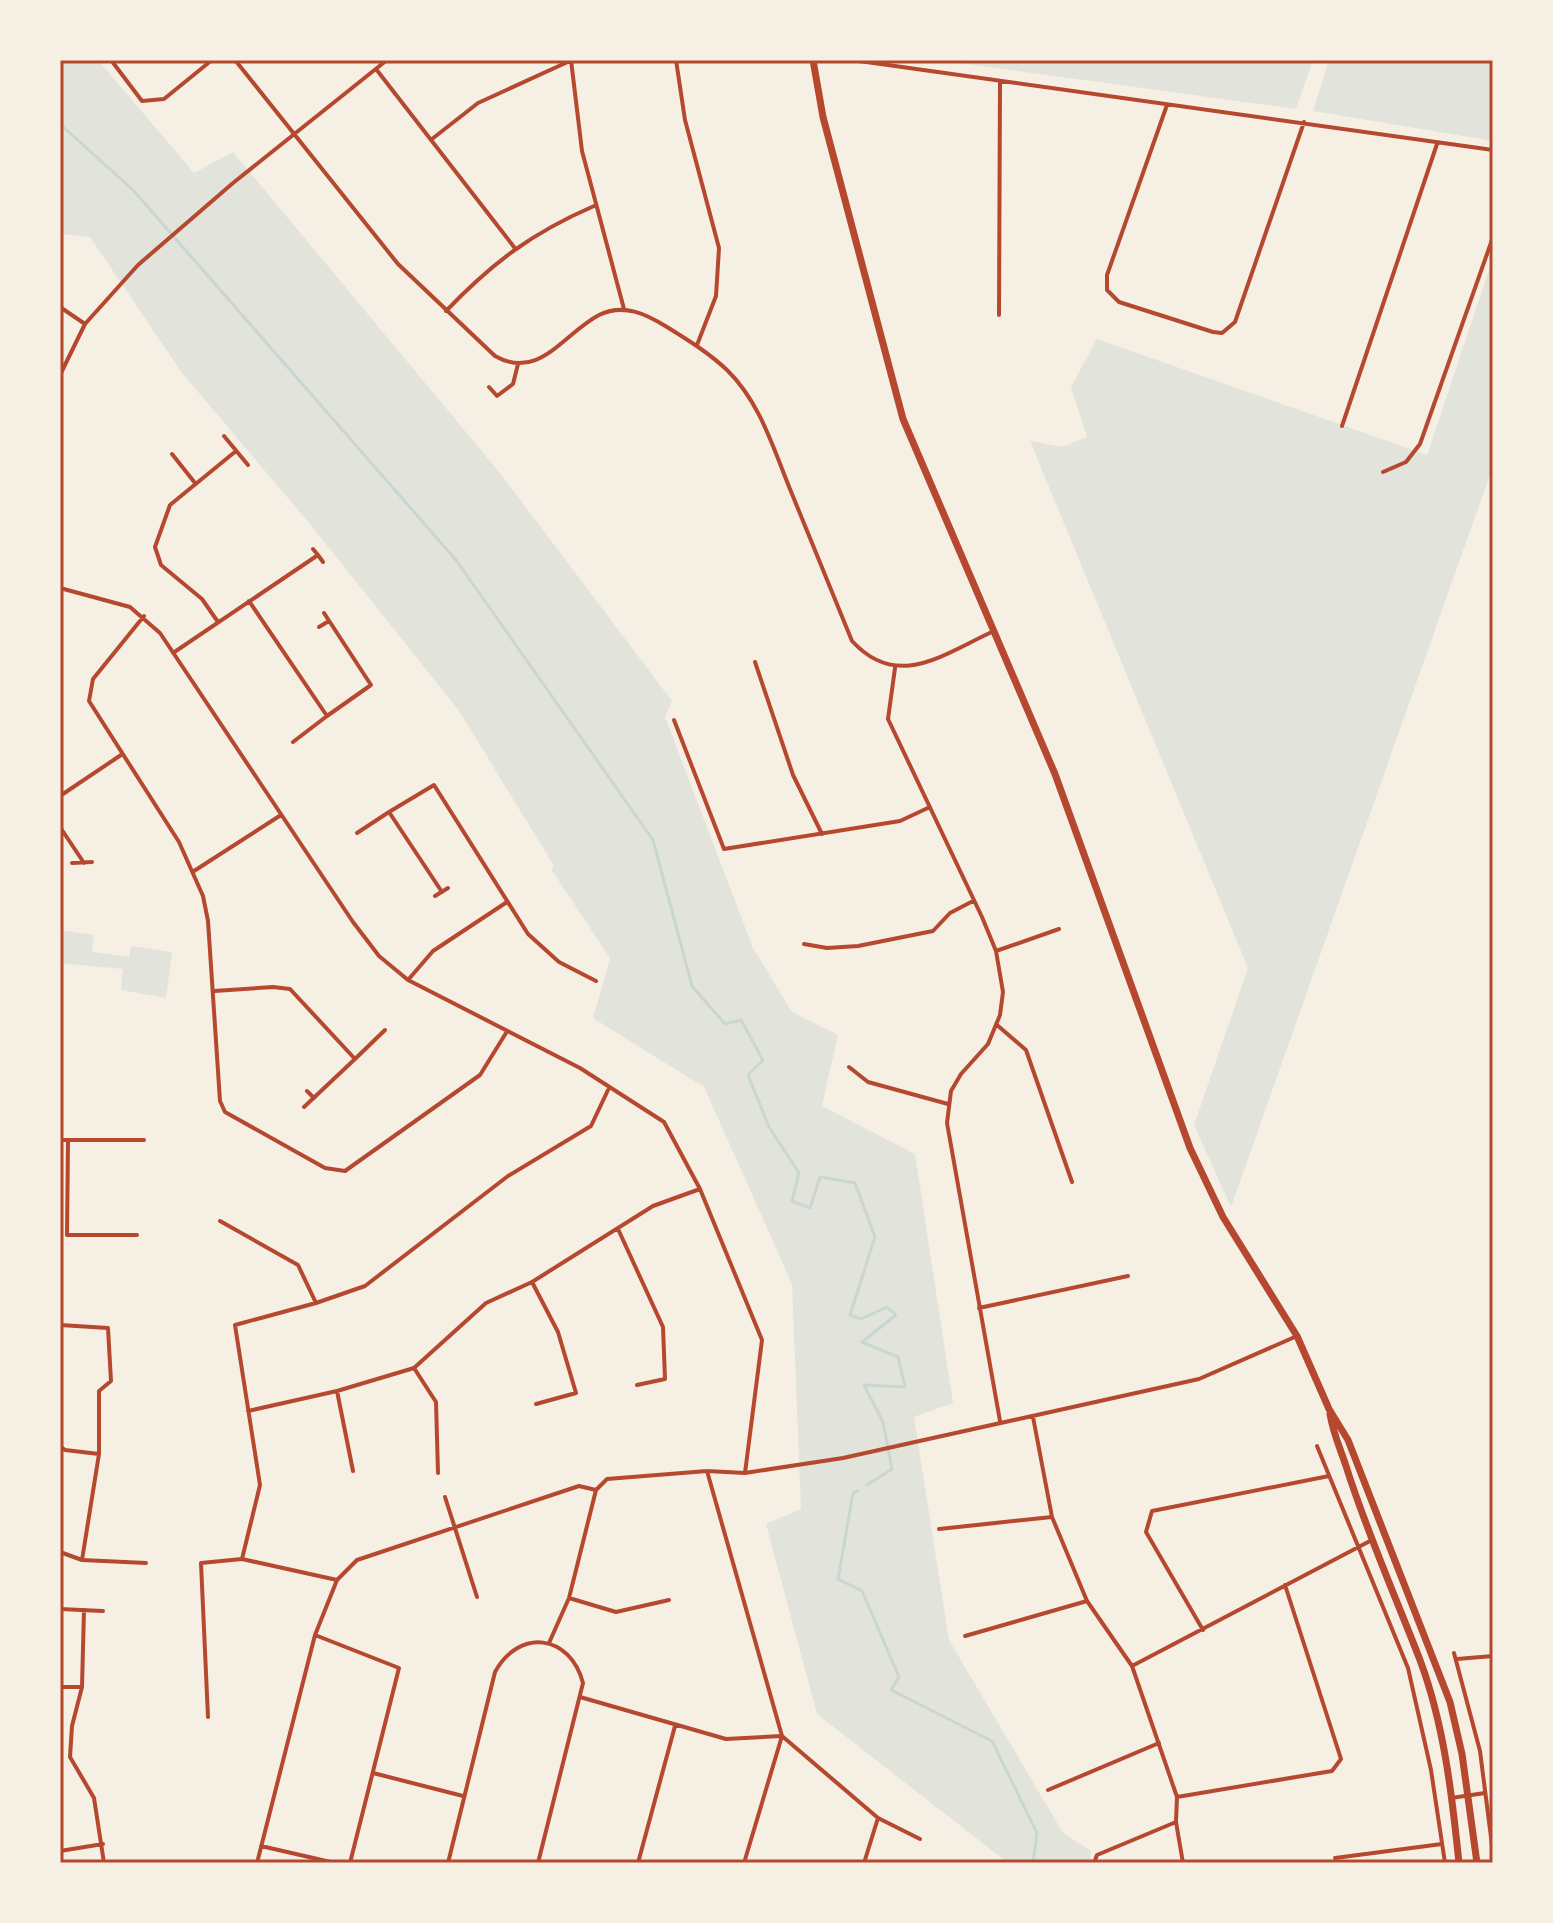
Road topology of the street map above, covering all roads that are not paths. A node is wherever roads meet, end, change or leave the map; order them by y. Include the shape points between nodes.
1 (111, 60) edge
2 (212, 60) edge
3 (235, 60) edge
4 (387, 60) edge
5 (572, 60) edge
6 (676, 60) edge
7 (813, 60) edge
8 (852, 60) edge
9 (376, 68) junction
10 (1000, 81) junction
11 (1167, 105) junction
12 (1304, 122) junction
13 (294, 134) junction
14 (432, 139) junction
15 (1437, 143) junction
16 (1493, 150) edge
17 (594, 206) junction
18 (1493, 237) edge
19 (514, 247) junction
20 (60, 307) edge
21 (624, 309) junction
22 (446, 311) junction
23 (999, 315) dead end
24 (85, 324) junction
25 (697, 345) junction
26 (518, 364) junction
27 (60, 375) edge
28 (489, 387) dead end
29 (1342, 426) dead end
30 (224, 436) dead end
31 (236, 451) junction
32 (172, 454) dead end
33 (248, 465) dead end
34 (1383, 472) dead end
35 (195, 483) junction
36 (313, 549) dead end
37 (318, 555) junction
38 (323, 562) dead end
39 (60, 588) edge
40 (249, 601) junction
41 (324, 613) dead end
42 (144, 616) junction
43 (329, 621) junction
44 (218, 622) junction
45 (319, 627) dead end
46 (994, 631) junction
47 (173, 653) junction
48 (755, 662) dead end
49 (895, 668) junction
50 (327, 716) junction
51 (674, 720) dead end
52 (293, 742) dead end
53 (122, 755) junction
54 (60, 796) edge
55 (930, 807) junction
56 (389, 812) junction
57 (281, 815) junction
58 (60, 827) edge
59 (357, 833) dead end
60 (822, 835) junction
61 (92, 862) dead end
62 (72, 863) dead end
63 (84, 863) junction
64 (194, 871) junction
65 (448, 888) dead end
66 (442, 892) junction
67 (435, 896) dead end
68 (974, 901) junction
69 (507, 902) junction
70 (1059, 929) dead end
71 (804, 944) dead end
72 (996, 951) junction
73 (408, 980) junction
74 (596, 981) dead end
75 (213, 991) junction
76 (997, 1025) junction
77 (385, 1030) dead end
78 (506, 1033) junction
79 (355, 1059) junction
80 (849, 1067) dead end
81 (608, 1089) junction
82 (307, 1091) dead end
83 (314, 1098) junction
84 (948, 1104) junction
85 (304, 1107) dead end
86 (60, 1140) edge
87 (68, 1140) junction
88 (144, 1140) dead end
89 (1072, 1182) dead end
90 (700, 1189) junction
91 (220, 1221) dead end
92 (618, 1229) junction
93 (137, 1235) dead end
94 (1128, 1276) dead end
95 (532, 1282) junction
96 (316, 1303) junction
97 (979, 1308) junction
98 (60, 1325) edge
99 (1297, 1336) junction
100 (414, 1368) junction
101 (637, 1385) dead end
102 (337, 1391) junction
103 (536, 1404) dead end
104 (1329, 1409) junction
105 (248, 1411) junction
106 (1033, 1417) junction
107 (1000, 1421) junction
108 (60, 1446) edge
109 (1317, 1446) dead end
110 (99, 1454) junction
111 (353, 1471) dead end
112 (707, 1471) junction
113 (438, 1473) dead end
114 (745, 1473) junction
115 (1329, 1476) junction
116 (596, 1490) junction
117 (445, 1497) dead end
118 (1052, 1517) junction
119 (454, 1527) junction
120 (939, 1529) dead end
121 (1370, 1541) junction
122 (1360, 1546) junction
123 (60, 1552) edge
124 (242, 1559) junction
125 (82, 1560) junction
126 (146, 1563) dead end
127 (337, 1580) junction
128 (1285, 1585) junction
129 (477, 1597) dead end
130 (569, 1598) junction
131 (669, 1600) dead end
132 (1087, 1601) junction
133 (60, 1609) edge
134 (84, 1610) junction
135 (103, 1611) dead end
136 (1203, 1630) junction
137 (315, 1635) junction
138 (965, 1636) dead end
139 (549, 1643) junction
140 (1454, 1653) dead end
141 (1493, 1656) edge
142 (1457, 1659) junction
143 (1132, 1666) junction
144 (60, 1687) edge
145 (82, 1687) junction
146 (580, 1697) junction
147 (208, 1717) dead end
148 (676, 1726) junction
149 (782, 1736) junction
150 (1159, 1743) junction
151 (70, 1757) junction
152 (60, 1760) edge
153 (373, 1773) junction
154 (1048, 1790) dead end
155 (1485, 1793) junction
156 (1468, 1795) junction
157 (464, 1796) junction
158 (1177, 1797) junction
159 (1451, 1798) junction
160 (878, 1818) junction
161 (1176, 1822) junction
162 (920, 1839) dead end
163 (103, 1844) junction
164 (1442, 1844) junction
165 (261, 1846) junction
166 (60, 1851) edge
167 (1493, 1853) edge
168 (1335, 1858) dead end
169 (104, 1863) edge
170 (257, 1863) edge
171 (335, 1863) edge
172 (350, 1863) edge
173 (448, 1863) edge
174 (538, 1863) edge
175 (638, 1863) edge
176 (744, 1863) edge
177 (864, 1863) edge
178 (1094, 1863) edge
179 (1183, 1863) edge
180 (1445, 1863) edge
181 (1459, 1863) edge
182 (1477, 1863) edge

1 - 2 street via 142,101 164,99
3 - 13 street
4 - 9 street
5 - 14 street via 478,103
5 - 17 street
6 - 25 street via 685,120 719,248 716,296
7 - 46 main road via 823,117 899,406
8 - 10 street
9 - 13 street
9 - 14 street
10 - 11 street
10 - 23 street
11 - 12 street
11 - 12 street via 1107,275 1107,290 1119,302 1213,332 1222,333 1235,322
12 - 15 street
13 - 22 street via 398,264
13 - 24 street via 151,253
14 - 19 street
15 - 16 street
15 - 29 street
17 - 19 street
17 - 21 street
18 - 34 street via 1420,444 1406,462
19 - 22 street
20 - 24 street
21 - 25 street via 646,314
21 - 26 street via 594,318 538,361
22 - 26 street via 495,356
24 - 27 street
25 - 49 street via 727,370 758,410 852,641 865,655
26 - 28 street via 513,384 497,396
30 - 31 street
31 - 33 street
31 - 35 street
32 - 35 street
35 - 44 street via 166,512 156,555 207,604
36 - 37 street
37 - 38 street
37 - 40 street
39 - 42 street via 113,600
40 - 44 street
40 - 50 street
41 - 43 street
42 - 47 street
42 - 53 street via 98,671 89,694 92,710
43 - 45 street
43 - 50 street via 371,685
44 - 47 street
46 - 49 street via 915,666
46 - 99 main road via 1055,774 1190,1148 1223,1217
47 - 57 street
48 - 60 street via 793,775
49 - 55 street via 888,719
50 - 52 street
51 - 60 street via 724,849
53 - 54 street
53 - 64 street
55 - 60 street via 900,821
55 - 68 street
56 - 59 street
56 - 66 street
56 - 69 street via 434,785
57 - 64 street
57 - 73 street via 367,941
58 - 63 street
61 - 63 street
62 - 63 street
64 - 75 street via 208,921
65 - 66 street
66 - 67 street
68 - 71 street via 950,913 933,931 858,946
68 - 72 street
69 - 73 street via 433,951
69 - 74 street via 549,955
70 - 72 street
72 - 76 street via 1003,992
73 - 78 street
75 - 78 street via 222,1107 236,1121 339,1172 351,1169 480,1075
75 - 79 street via 290,989
76 - 84 street via 961,1074
76 - 89 street via 1026,1050
77 - 79 street
78 - 81 street via 580,1068
79 - 83 street
80 - 84 street via 868,1082
81 - 90 street via 664,1122
81 - 96 street via 591,1126 508,1176 365,1286
82 - 83 street
83 - 85 street
84 - 97 street
86 - 87 street
87 - 88 street
87 - 93 street via 67,1235
90 - 92 street via 653,1206
90 - 114 street via 762,1340
91 - 96 street via 298,1265
92 - 95 street
92 - 101 street via 663,1327 665,1379
94 - 97 street
95 - 100 street via 486,1303
95 - 103 street via 558,1332 576,1393
96 - 105 street via 235,1325
97 - 107 street
98 - 110 street via 108,1328 111,1381 99,1391
99 - 104 main road
99 - 106 street via 1199,1379
100 - 102 street
100 - 113 street via 436,1402
102 - 105 street
102 - 111 street
104 - 121 main road
104 - 156 main road via 1348,1440 1435,1660 1458,1733
105 - 124 street via 260,1485
106 - 107 street
106 - 118 street
107 - 114 street via 843,1458
108 - 110 street
109 - 115 street
110 - 125 street
112 - 114 street
112 - 116 street via 607,1479
112 - 149 street
115 - 122 street
115 - 136 street via 1152,1511 1146,1532
116 - 119 street via 579,1486
116 - 130 street
117 - 119 street
118 - 120 street
118 - 132 street
119 - 127 street via 357,1560
119 - 129 street
121 - 122 street
121 - 159 main road via 1421,1662
122 - 128 street
122 - 164 street via 1411,1680
123 - 125 street
124 - 127 street
124 - 147 street via 201,1563
125 - 126 street
127 - 137 street
128 - 136 street
128 - 158 street via 1341,1759 1332,1771
130 - 131 street via 616,1612
130 - 139 street
132 - 138 street
132 - 143 street
133 - 134 street
134 - 135 street
134 - 145 street
136 - 143 street
137 - 153 street via 399,1668
137 - 165 street
139 - 146 street via 579,1667
139 - 157 street via 519,1645 503,1657
140 - 142 street
141 - 142 street
142 - 155 street
143 - 150 street
144 - 145 street
145 - 151 street
146 - 148 street
146 - 174 street
148 - 149 street via 726,1739
148 - 175 street
149 - 160 street
149 - 176 street
150 - 154 street
150 - 158 street
151 - 152 street
151 - 163 street via 94,1798
153 - 157 street
153 - 172 street
155 - 156 street
155 - 167 street
156 - 159 street
156 - 182 main road
157 - 173 street
158 - 161 street
159 - 181 main road
160 - 162 street
160 - 177 street
161 - 178 street via 1097,1855
161 - 179 street
163 - 166 street
163 - 169 street
164 - 168 street
164 - 180 street
165 - 170 street
165 - 171 street

